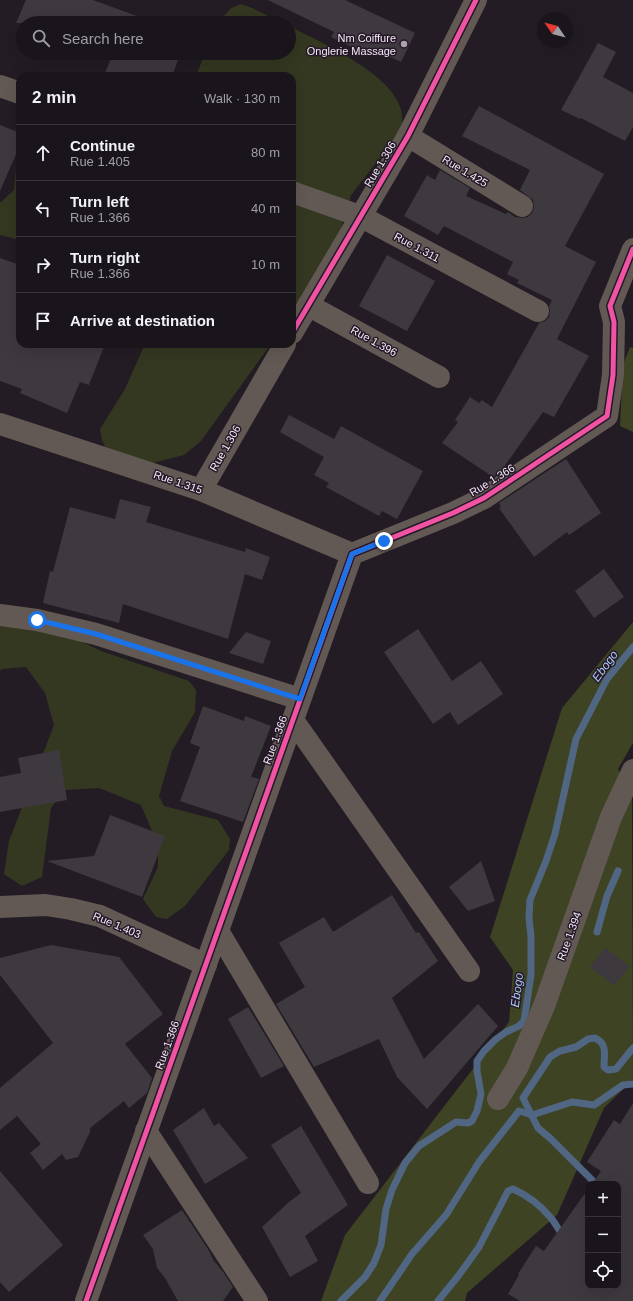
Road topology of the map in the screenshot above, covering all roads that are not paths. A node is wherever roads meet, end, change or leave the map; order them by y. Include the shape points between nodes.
1 (476, 0) edge
2 (0, 86) edge
3 (16, 92) edge
4 (408, 136) junction
5 (296, 193) edge
6 (522, 206) dead end
7 (360, 216) junction
8 (633, 249) edge
9 (308, 305) junction
10 (538, 311) dead end
11 (296, 326) edge
12 (284, 348) edge
13 (439, 377) dead end
14 (0, 424) edge
15 (201, 490) junction
16 (352, 554) junction
17 (0, 615) edge
18 (300, 699) junction
19 (293, 720) junction
20 (633, 770) edge
21 (0, 907) edge
22 (218, 931) junction
23 (206, 964) junction
24 (469, 972) dead end
25 (498, 1099) dead end
26 (146, 1131) junction
27 (368, 1183) dead end
28 (86, 1301) edge
29 (257, 1301) edge

1 - 4 street, Rue 1.306
2 - 3 street
4 - 6 street, Rue 1.425
4 - 7 street, Rue 1.306
5 - 7 street, Rue 1.311
7 - 9 street, Rue 1.306
7 - 10 street, Rue 1.311
8 - 16 street, Rue 1.366 via 610,306 614,322 613,375 608,416 484,498
9 - 11 street, Rue 1.306
9 - 13 street, Rue 1.396
12 - 15 street, Rue 1.306
14 - 15 street, Rue 1.315
15 - 16 street, Rue 1.315
16 - 18 street, Rue 1.366
17 - 18 street via 37,620 96,634
18 - 19 street, Rue 1.366
19 - 22 street, Rue 1.366
19 - 24 street
20 - 25 street, Rue 1.394 via 612,817 544,1006 517,1068
21 - 23 street, Rue 1.403 via 46,905 100,916
22 - 23 street, Rue 1.366
22 - 27 street
23 - 26 street, Rue 1.366
26 - 28 street, Rue 1.366
26 - 29 street

